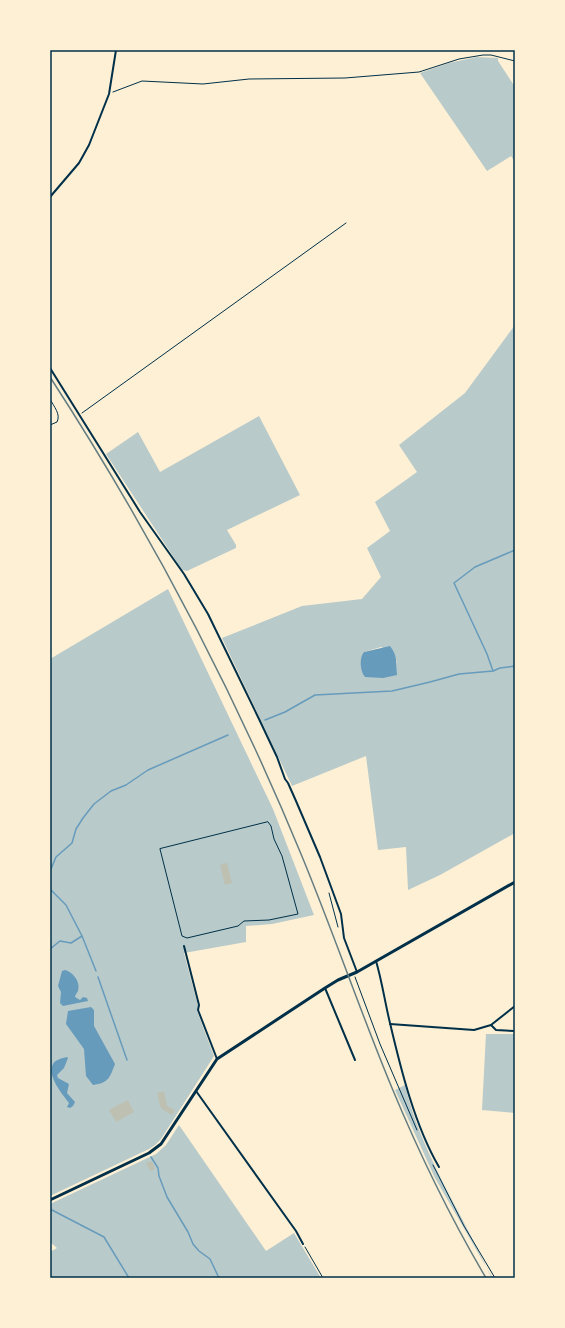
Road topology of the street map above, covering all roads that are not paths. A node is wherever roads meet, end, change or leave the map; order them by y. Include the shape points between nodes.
1 (116, 50) edge
2 (50, 197) edge
3 (50, 368) edge
4 (515, 882) edge
5 (184, 946) dead end
6 (376, 961) junction
7 (357, 972) junction
8 (325, 988) junction
9 (515, 1006) edge
10 (390, 1024) junction
11 (491, 1025) junction
12 (515, 1031) edge
13 (217, 1059) junction
14 (354, 1060) dead end
15 (196, 1091) junction
16 (439, 1167) dead end
17 (50, 1200) edge
18 (303, 1244) road end

1 - 2 street via 109,94 89,145 79,162
3 - 7 street via 140,512 184,574 211,621 277,757 320,857 341,914 344,938
4 - 6 street
5 - 13 street via 199,1005 198,1010
6 - 7 street
6 - 10 street
7 - 8 street
8 - 13 street
8 - 14 street
9 - 11 street
10 - 11 street via 474,1030
10 - 16 street via 410,1099 427,1145
11 - 12 street via 496,1030
13 - 15 street
15 - 17 street via 168,1135 154,1150
15 - 18 street

